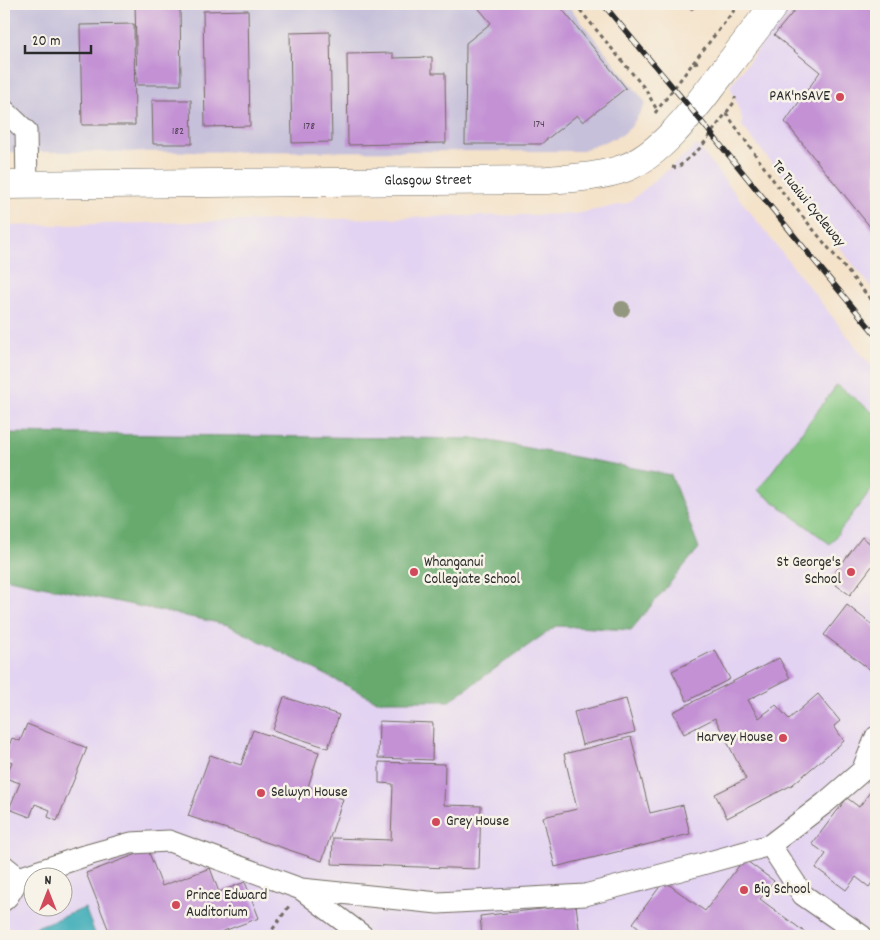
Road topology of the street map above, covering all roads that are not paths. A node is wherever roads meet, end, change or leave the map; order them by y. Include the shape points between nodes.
1 (775, 4) edge
2 (4, 110) edge
3 (16, 185) edge
4 (876, 737) edge
5 (770, 845) junction
6 (11, 872) edge
7 (301, 889) junction
8 (4, 900) edge
9 (363, 936) edge
10 (862, 936) edge

1 - 3 main road, Glasgow Street via 681,124 660,145 634,164 598,176 547,180
2 - 3 lane via 26,131
4 - 5 lane via 862,771
5 - 7 lane via 585,895 438,903
5 - 10 lane via 803,895
6 - 7 lane via 131,843 169,841
6 - 8 lane via 8,896
7 - 9 lane

